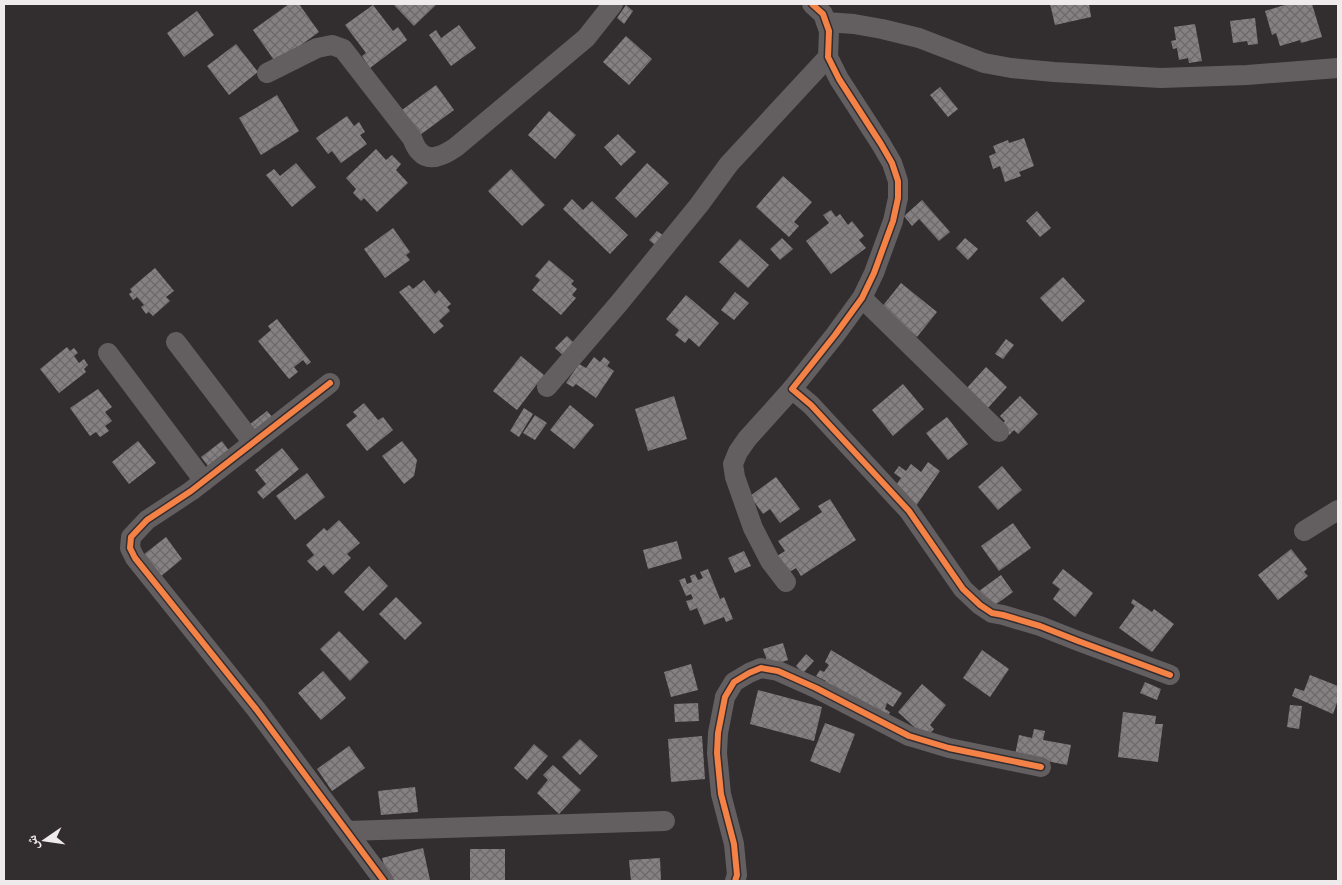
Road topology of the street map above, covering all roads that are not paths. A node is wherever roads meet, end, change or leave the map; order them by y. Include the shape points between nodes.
1 (613, 4) edge
2 (812, 4) edge
3 (826, 22) junction
4 (828, 57) junction
5 (1338, 68) edge
6 (266, 73) dead end
7 (862, 298) junction
8 (176, 342) dead end
9 (108, 353) dead end
10 (330, 383) dead end
11 (547, 387) dead end
12 (792, 389) junction
13 (999, 432) dead end
14 (254, 443) junction
15 (204, 481) junction
16 (1338, 510) edge
17 (1304, 531) dead end
18 (786, 582) dead end
19 (1170, 675) dead end
20 (1041, 767) dead end
21 (666, 821) dead end
22 (347, 831) junction
23 (384, 881) edge
24 (735, 881) edge

1 - 6 street via 586,38 444,155 430,157 420,153 343,49 332,45 317,48
2 - 3 street
3 - 4 street
3 - 5 street via 854,24 918,38 984,63 1054,72 1194,78
4 - 7 street via 892,163 898,181 893,221
4 - 11 street via 729,164 620,302
7 - 12 street
7 - 13 street
8 - 14 street
9 - 15 street
10 - 14 street
12 - 18 street via 747,439 733,464 752,528
12 - 19 street via 811,405 909,511 963,590 980,605 992,613 1040,626
14 - 15 street
15 - 22 street via 147,520 132,537 130,548
16 - 17 street
20 - 24 street via 949,748 909,736 816,688 778,671 761,668 734,682 724,697 718,733 716,753 721,794 734,844
21 - 22 street
22 - 23 street

